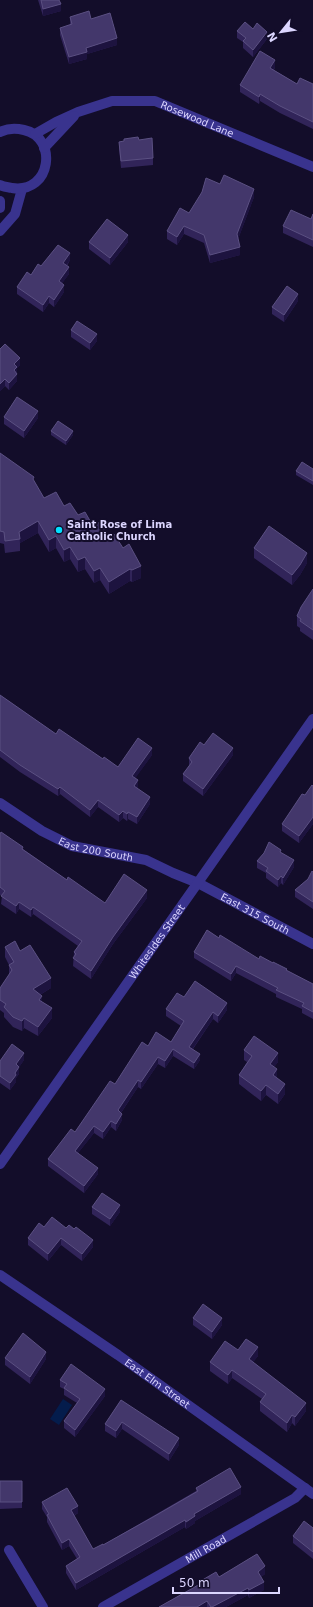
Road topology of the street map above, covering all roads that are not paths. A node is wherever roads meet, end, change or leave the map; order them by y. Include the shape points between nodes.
1 (78, 112) junction
2 (0, 132) edge
3 (35, 134) junction
4 (44, 148) junction
5 (313, 166) edge
6 (0, 185) edge
7 (22, 189) junction
8 (0, 201) edge
9 (0, 208) edge
10 (0, 231) edge
11 (313, 719) edge
12 (0, 803) edge
13 (198, 883) junction
14 (313, 944) edge
15 (0, 1164) edge
16 (0, 1275) edge
17 (309, 1491) edge
18 (9, 1550) dead end
19 (43, 1607) edge
20 (103, 1607) edge

1 - 3 street, Rosewood Lane
1 - 4 street, Rosewood Lane
1 - 5 street, Rosewood Lane via 112,101 155,101
2 - 3 street via 12,128
3 - 4 street
4 - 7 street via 47,156 46,167 34,184
6 - 7 street
7 - 10 street via 15,214
8 - 9 street
11 - 13 street, Whitesides Street
12 - 13 street, East 200 South via 42,831 72,846 146,860
13 - 14 street, East 315 South
13 - 15 street, Whitesides Street
16 - 17 street, East Elm Street via 118,1355
17 - 20 street, Mill Road
18 - 19 street

